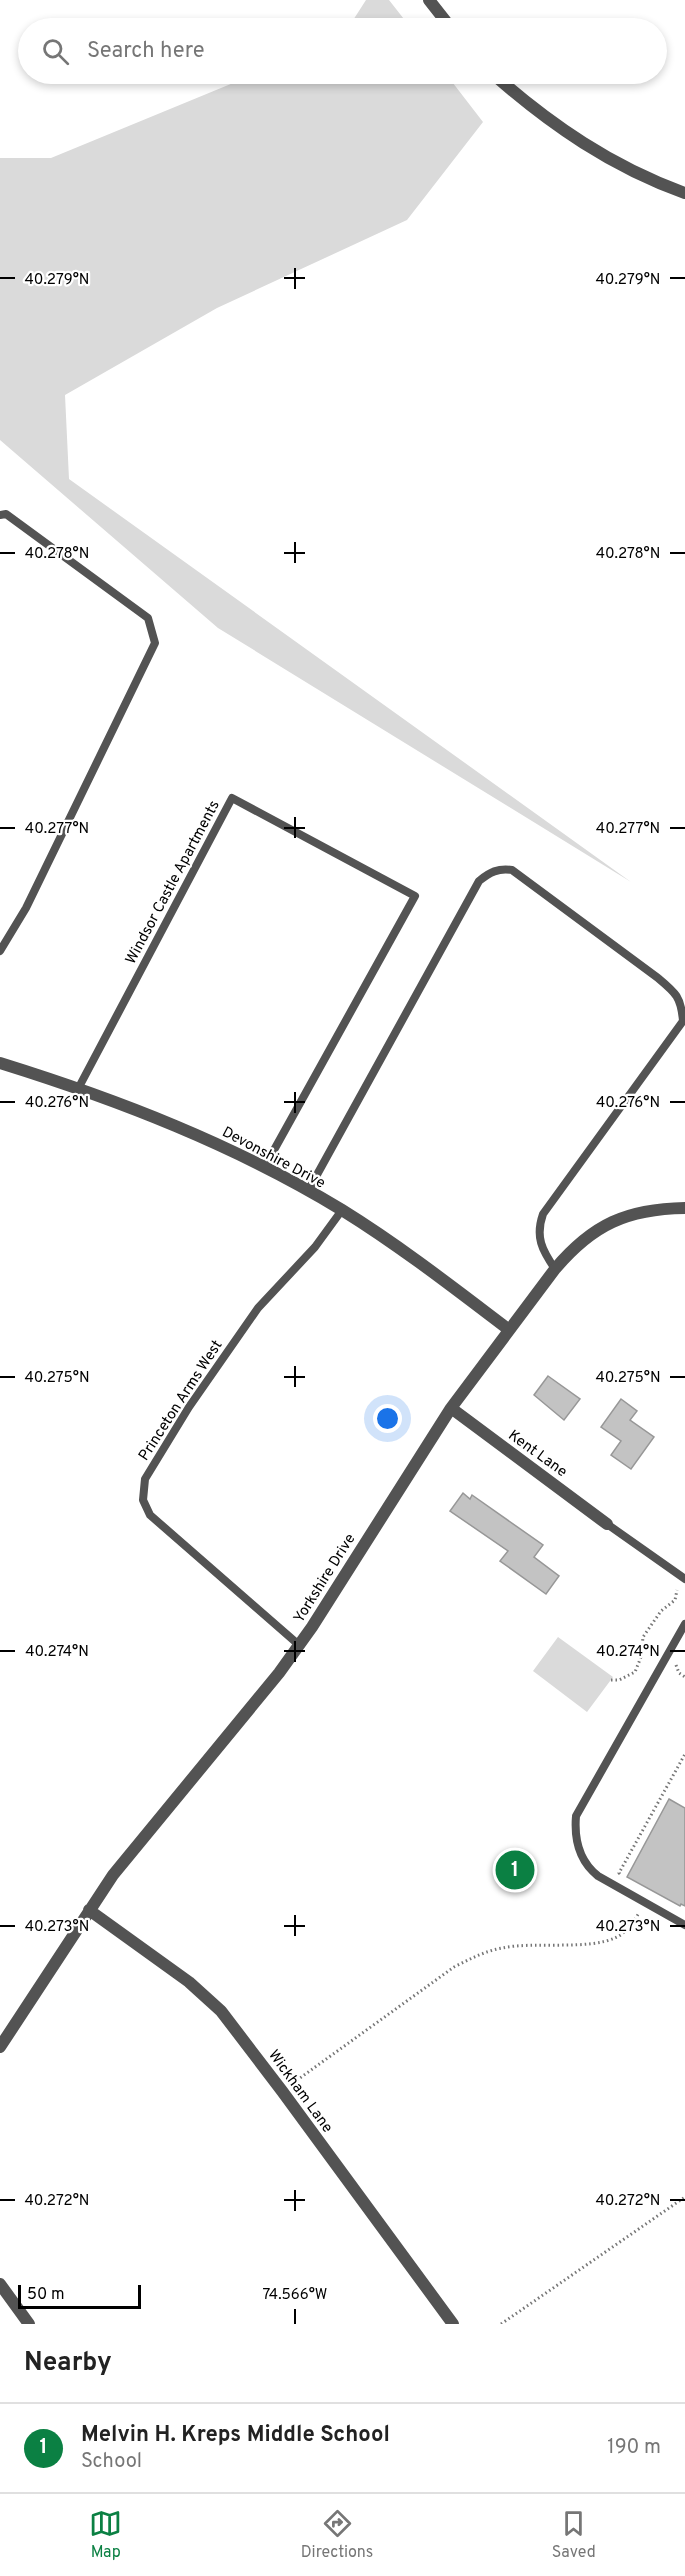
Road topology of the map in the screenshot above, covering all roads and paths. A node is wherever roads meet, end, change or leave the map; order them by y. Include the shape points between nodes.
1 (429, 0) edge
2 (444, 18) edge
3 (505, 84) edge
4 (685, 193) edge
5 (0, 515) edge
6 (0, 951) edge
7 (0, 1063) edge
8 (79, 1088) junction
9 (264, 1168) junction
10 (308, 1191) junction
11 (685, 1208) edge
12 (342, 1210) junction
13 (555, 1269) junction
14 (508, 1329) junction
15 (451, 1408) junction
16 (607, 1524) joint
17 (685, 1579) edge
18 (677, 1590) dead end
19 (685, 1624) edge
20 (298, 1645) junction
21 (676, 1660) dead end
22 (685, 1677) edge
23 (611, 1680) dead end
24 (685, 1754) edge
25 (627, 1878) dead end
26 (89, 1911) junction
27 (639, 1913) dead end
28 (685, 1925) edge
29 (0, 2047) edge
30 (282, 2091) junction
31 (685, 2197) edge
32 (0, 2284) edge
33 (29, 2324) edge
34 (453, 2324) edge
35 (501, 2324) edge

1 - 2 street
3 - 4 street via 549,120 606,158
5 - 6 lane via 6,514 148,618 155,643 26,909
7 - 8 street, Devonshire Drive
8 - 9 street, Devonshire Drive via 162,1119
8 - 9 lane, Windsor Castle Apartments via 232,798 415,896
9 - 10 street, Devonshire Drive
10 - 12 street, Devonshire Drive
10 - 13 lane via 479,881 502,868 512,870 658,978 680,997 682,1009 683,1021 543,1214 538,1234 540,1247
11 - 13 street, Yorkshire Drive via 638,1212 614,1221 591,1233
12 - 14 street, Devonshire Drive
12 - 20 lane, Princeton Arms West via 315,1247 258,1308 145,1479 143,1500 150,1515
13 - 14 street, Yorkshire Drive
14 - 15 street, Yorkshire Drive
15 - 16 street, Kent Lane
15 - 20 street, Yorkshire Drive
16 - 17 lane
18 - 23 path via 675,1600 661,1611 643,1637 642,1657 634,1672
19 - 28 lane via 576,1816 575,1831 586,1867
20 - 26 street, Yorkshire Drive via 118,1868
21 - 22 path via 676,1668
24 - 25 path via 619,1874
26 - 29 street, Yorkshire Drive
26 - 30 street, Wickham Lane via 204,1994
27 - 30 path via 618,1937 598,1942 522,1945 479,1954 454,1967
30 - 34 street, Wickham Lane
31 - 35 path
32 - 33 street

